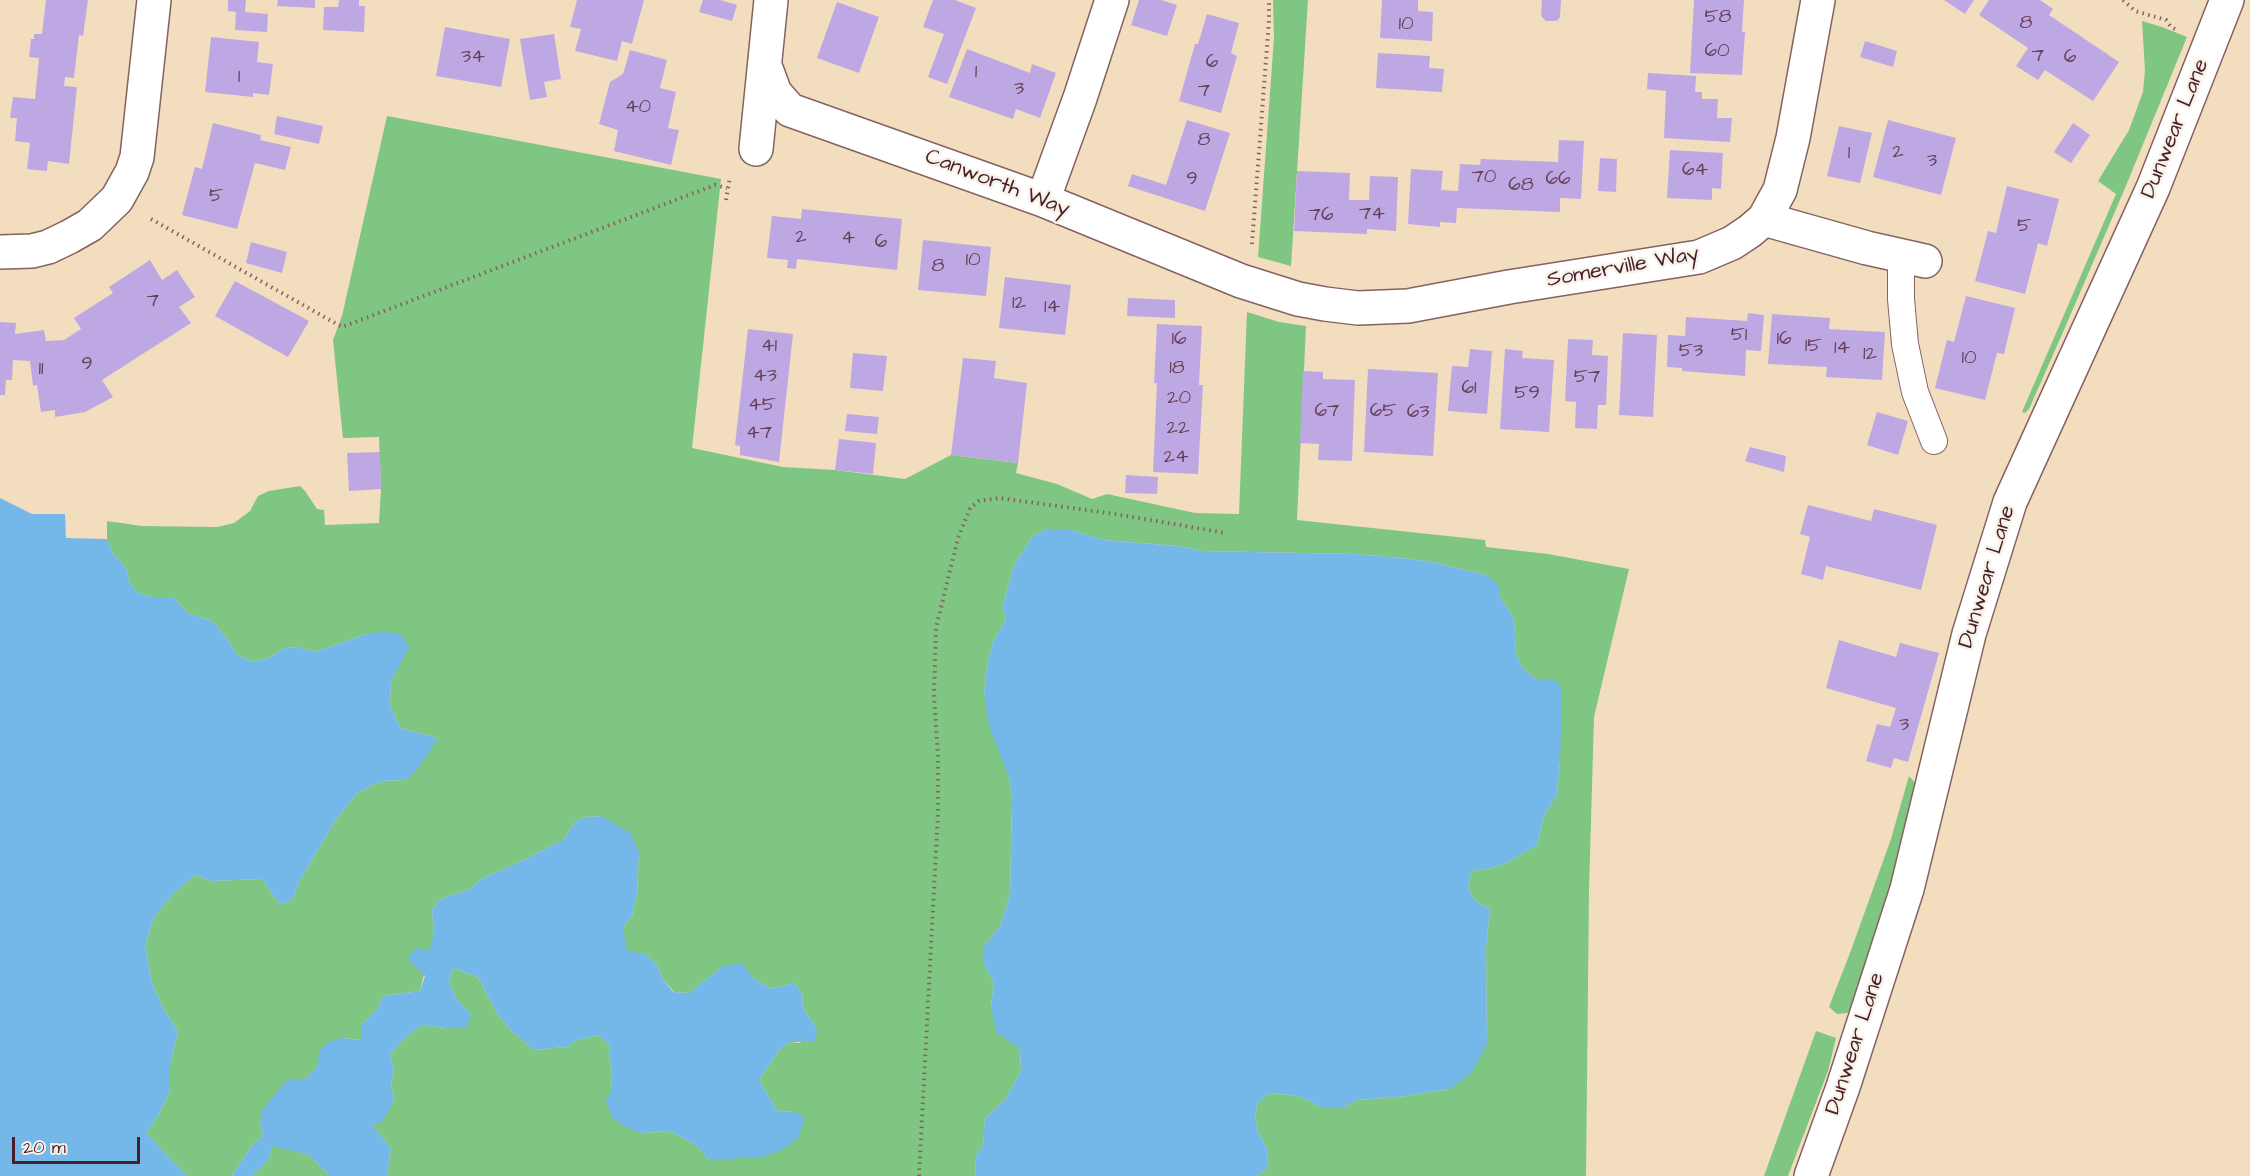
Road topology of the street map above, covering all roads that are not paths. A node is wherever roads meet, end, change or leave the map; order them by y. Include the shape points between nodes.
1 (154, 0) edge
2 (771, 0) edge
3 (1112, 0) edge
4 (1818, 0) edge
5 (2227, 0) edge
6 (765, 66) junction
7 (756, 149) dead end
8 (1042, 200) junction
9 (1764, 219) junction
10 (0, 252) edge
11 (1913, 259) joint
12 (1249, 284) joint
13 (1934, 441) dead end
14 (1811, 1176) edge

1 - 10 street via 137,157 117,199 90,225 48,247
2 - 6 street
3 - 8 street
4 - 9 street, Somerville Way via 1793,138 1780,190
5 - 14 street, Dunwear Lane via 2153,188 2010,502 1969,634 1907,889
6 - 7 street
6 - 8 street, Canworth Way via 775,93 790,110
8 - 12 street, Canworth Way
9 - 11 street
9 - 12 street, Somerville Way via 1732,243 1699,257 1407,306 1358,308 1325,304
11 - 13 lane via 1901,299 1905,344 1915,392

